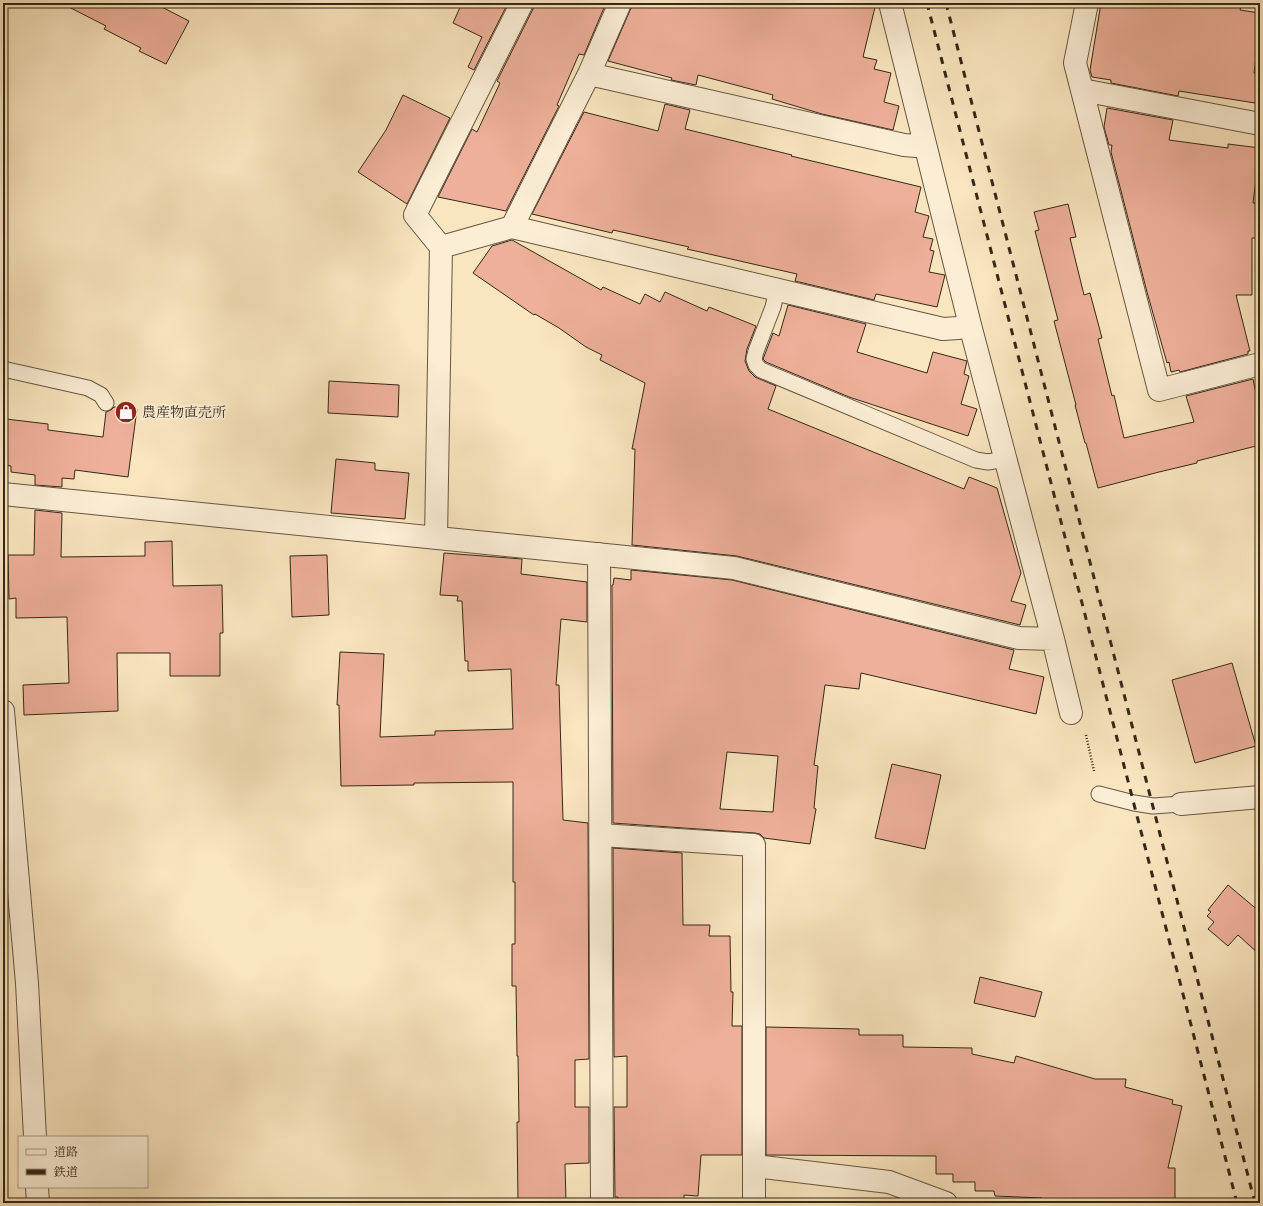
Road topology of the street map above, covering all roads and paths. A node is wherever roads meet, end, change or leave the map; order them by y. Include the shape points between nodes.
1 (522, 3) edge
2 (620, 3) edge
3 (890, 3) edge
4 (1087, 3) edge
5 (588, 74) junction
6 (1082, 90) junction
7 (1260, 124) edge
8 (925, 144) junction
9 (512, 227) junction
10 (440, 247) junction
11 (777, 290) junction
12 (970, 325) junction
13 (1260, 364) edge
14 (3, 369) edge
15 (106, 403) dead end
16 (1006, 459) junction
17 (3, 494) edge
18 (436, 538) junction
19 (599, 554) junction
20 (1053, 639) junction
21 (3, 711) edge
22 (1071, 713) joint
23 (4, 748) edge
24 (1100, 794) joint
25 (1260, 797) edge
26 (1181, 804) joint
27 (601, 835) junction
28 (35, 1136) edge
29 (754, 1166) junction
30 (37, 1188) edge
31 (38, 1203) edge
32 (602, 1203) edge
33 (754, 1203) edge
34 (946, 1203) edge

1 - 10 street via 415,215
2 - 5 street
3 - 8 street
4 - 6 street via 1075,63
5 - 8 street via 904,145
5 - 9 street
6 - 7 street
6 - 13 street via 1159,390
8 - 12 street
9 - 10 street
9 - 11 street
10 - 18 street
11 - 12 street via 943,329
11 - 16 lane via 754,359 761,370 976,460 988,462
12 - 16 street
14 - 15 lane via 88,388 101,395
16 - 20 street
17 - 18 street
18 - 19 street
19 - 20 street via 734,568 1019,638
19 - 27 street
20 - 22 street
21 - 23 street
22 - 24 path via 1084,725
23 - 28 street via 27,983
24 - 26 lane via 1153,806
25 - 26 street
27 - 29 street via 754,845
27 - 32 street
29 - 33 street
29 - 34 street via 889,1182
30 - 31 street

